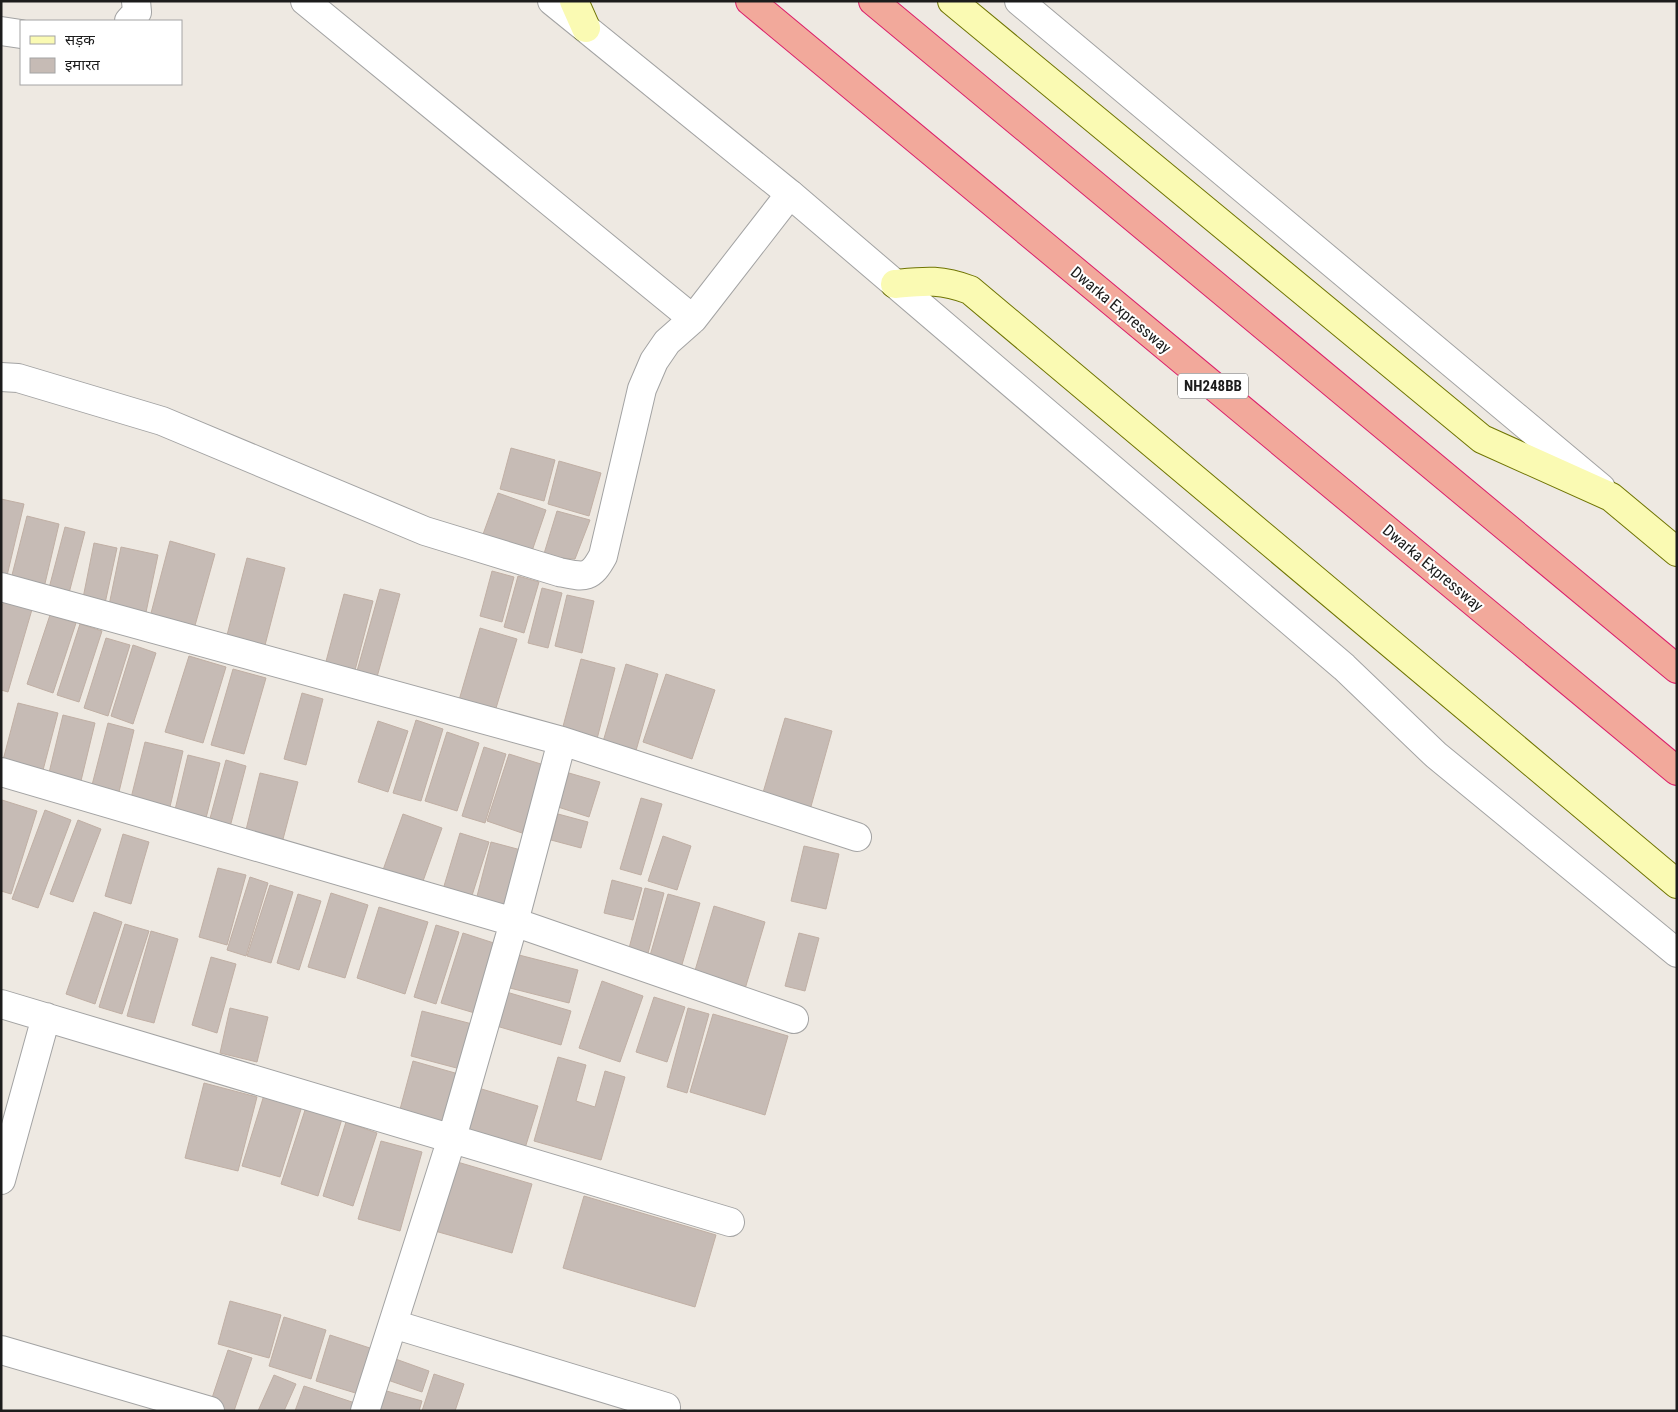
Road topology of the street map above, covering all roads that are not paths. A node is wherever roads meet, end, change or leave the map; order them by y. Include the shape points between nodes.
1 (136, 1) edge
2 (305, 1) edge
3 (552, 1) edge
4 (574, 1) edge
5 (750, 1) edge
6 (873, 1) edge
7 (952, 1) edge
8 (1019, 1) edge
9 (130, 20) edge
10 (586, 28) junction
11 (1, 31) edge
12 (20, 34) edge
13 (790, 194) junction
14 (895, 284) junction
15 (693, 318) junction
16 (1, 377) edge
17 (1611, 497) junction
18 (1677, 552) edge
19 (1, 587) edge
20 (1677, 669) edge
21 (562, 741) junction
22 (1677, 771) edge
23 (1, 772) edge
24 (857, 837) dead end
25 (1677, 884) edge
26 (514, 922) junction
27 (1677, 953) edge
28 (1, 1004) edge
29 (46, 1018) junction
30 (794, 1019) dead end
31 (452, 1138) junction
32 (1, 1180) edge
33 (730, 1222) dead end
34 (393, 1324) junction
35 (1, 1350) edge
36 (666, 1407) dead end
37 (210, 1411) edge
38 (365, 1411) edge

1 - 9 street via 137,12
2 - 15 street
3 - 10 street
4 - 10 main road
5 - 22 highway, Dwarka Expressway / NH248BB
6 - 20 highway
7 - 17 main road via 1482,439
8 - 17 street
10 - 13 street
11 - 12 street
13 - 14 street
13 - 15 street
14 - 25 main road via 934,280 970,290
14 - 27 street via 1344,667 1436,755
15 - 16 street via 667,342 654,361 642,389 603,556 597,568 588,575 559,572 425,531 162,421 18,378
17 - 18 main road
19 - 21 street
21 - 24 street
21 - 26 street
23 - 26 street
26 - 30 street
26 - 31 street
28 - 29 street
29 - 31 street
29 - 32 street
31 - 33 street
31 - 34 street
34 - 36 street
34 - 38 street
35 - 37 street

